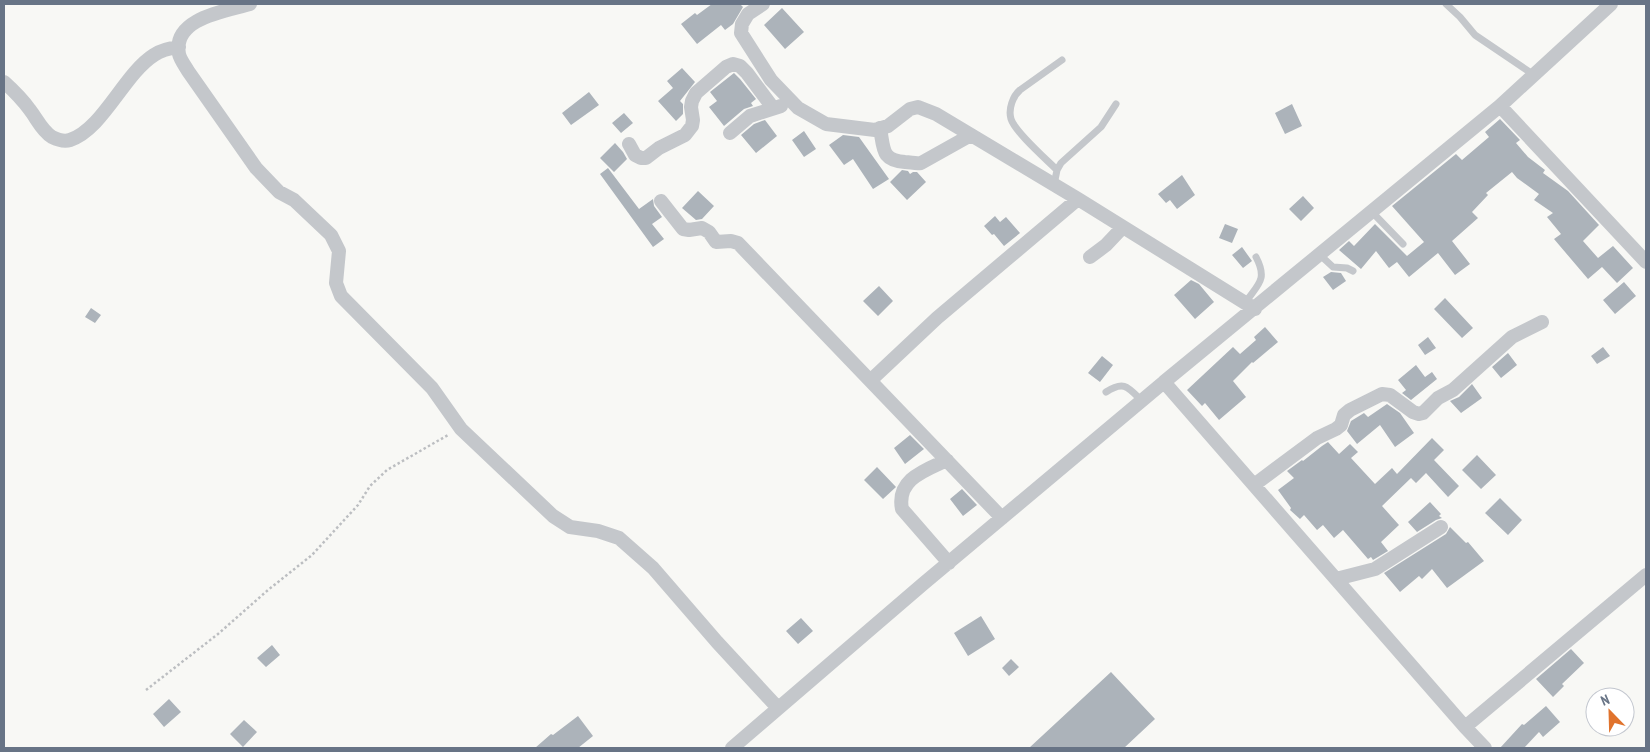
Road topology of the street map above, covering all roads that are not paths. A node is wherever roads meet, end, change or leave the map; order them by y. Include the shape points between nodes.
1 (250, 4) edge
2 (763, 4) edge
3 (1446, 4) edge
4 (1611, 4) edge
5 (216, 9) edge
6 (745, 9) edge
7 (179, 47) junction
8 (1062, 60) dead end
9 (1534, 75) junction
10 (4, 82) edge
11 (791, 101) junction
12 (1116, 104) dead end
13 (1500, 106) junction
14 (773, 108) junction
15 (880, 128) junction
16 (730, 133) dead end
17 (971, 135) junction
18 (630, 144) dead end
19 (1057, 170) junction
20 (1054, 185) junction
21 (1078, 199) junction
22 (661, 200) dead end
23 (1372, 212) junction
24 (1123, 227) junction
25 (1403, 244) dead end
26 (1320, 255) junction
27 (1090, 257) dead end
28 (1256, 257) dead end
29 (1646, 262) edge
30 (1353, 271) dead end
31 (1250, 306) junction
32 (1542, 322) dead end
33 (871, 380) junction
34 (1164, 382) junction
35 (1106, 392) dead end
36 (1142, 401) junction
37 (947, 460) junction
38 (1254, 485) junction
39 (1002, 518) junction
40 (1441, 527) dead end
41 (949, 563) junction
42 (1646, 575) edge
43 (1336, 579) junction
44 (778, 708) junction
45 (1465, 727) junction
46 (732, 748) edge
47 (1485, 748) edge

1 - 5 street
2 - 6 street
3 - 9 lane via 1475,35
4 - 9 street
5 - 7 street via 185,28
6 - 11 street via 741,33 771,80
7 - 10 street via 154,54 95,122 70,140 61,141 50,136 18,94
7 - 44 street via 188,71 256,168 279,192 294,200 331,235 340,251 336,283 341,296 432,388 461,429 553,516 570,527 619,538 653,568
8 - 19 lane via 1014,95 1011,113 1018,130
9 - 13 street
11 - 14 street
11 - 15 street via 826,124
12 - 19 lane via 1101,127
13 - 23 street
13 - 29 street
14 - 16 street via 750,116
14 - 18 street via 747,73 733,64 696,93 691,107 692,126 685,135 646,158 635,155
15 - 17 street via 918,107
15 - 17 street via 887,156 915,164
17 - 20 street
19 - 20 lane
20 - 21 street
21 - 24 street
21 - 33 street via 937,318
22 - 33 street via 684,229 702,228 716,242 738,243
23 - 25 lane
23 - 26 street
24 - 27 street
24 - 31 street
26 - 30 lane via 1330,265
26 - 31 street
28 - 31 lane via 1262,277
31 - 34 street
32 - 38 street via 1512,337 1423,413 1412,412 1390,395 1382,394 1350,410 1336,429 1317,438
33 - 37 street
34 - 36 street
34 - 38 street
35 - 36 lane via 1122,385
36 - 39 street
37 - 39 street
37 - 41 street via 914,476 905,485 900,502
38 - 43 street
39 - 41 street
40 - 43 street via 1375,569
41 - 44 street
42 - 45 street
43 - 45 street
44 - 46 street
45 - 47 street

